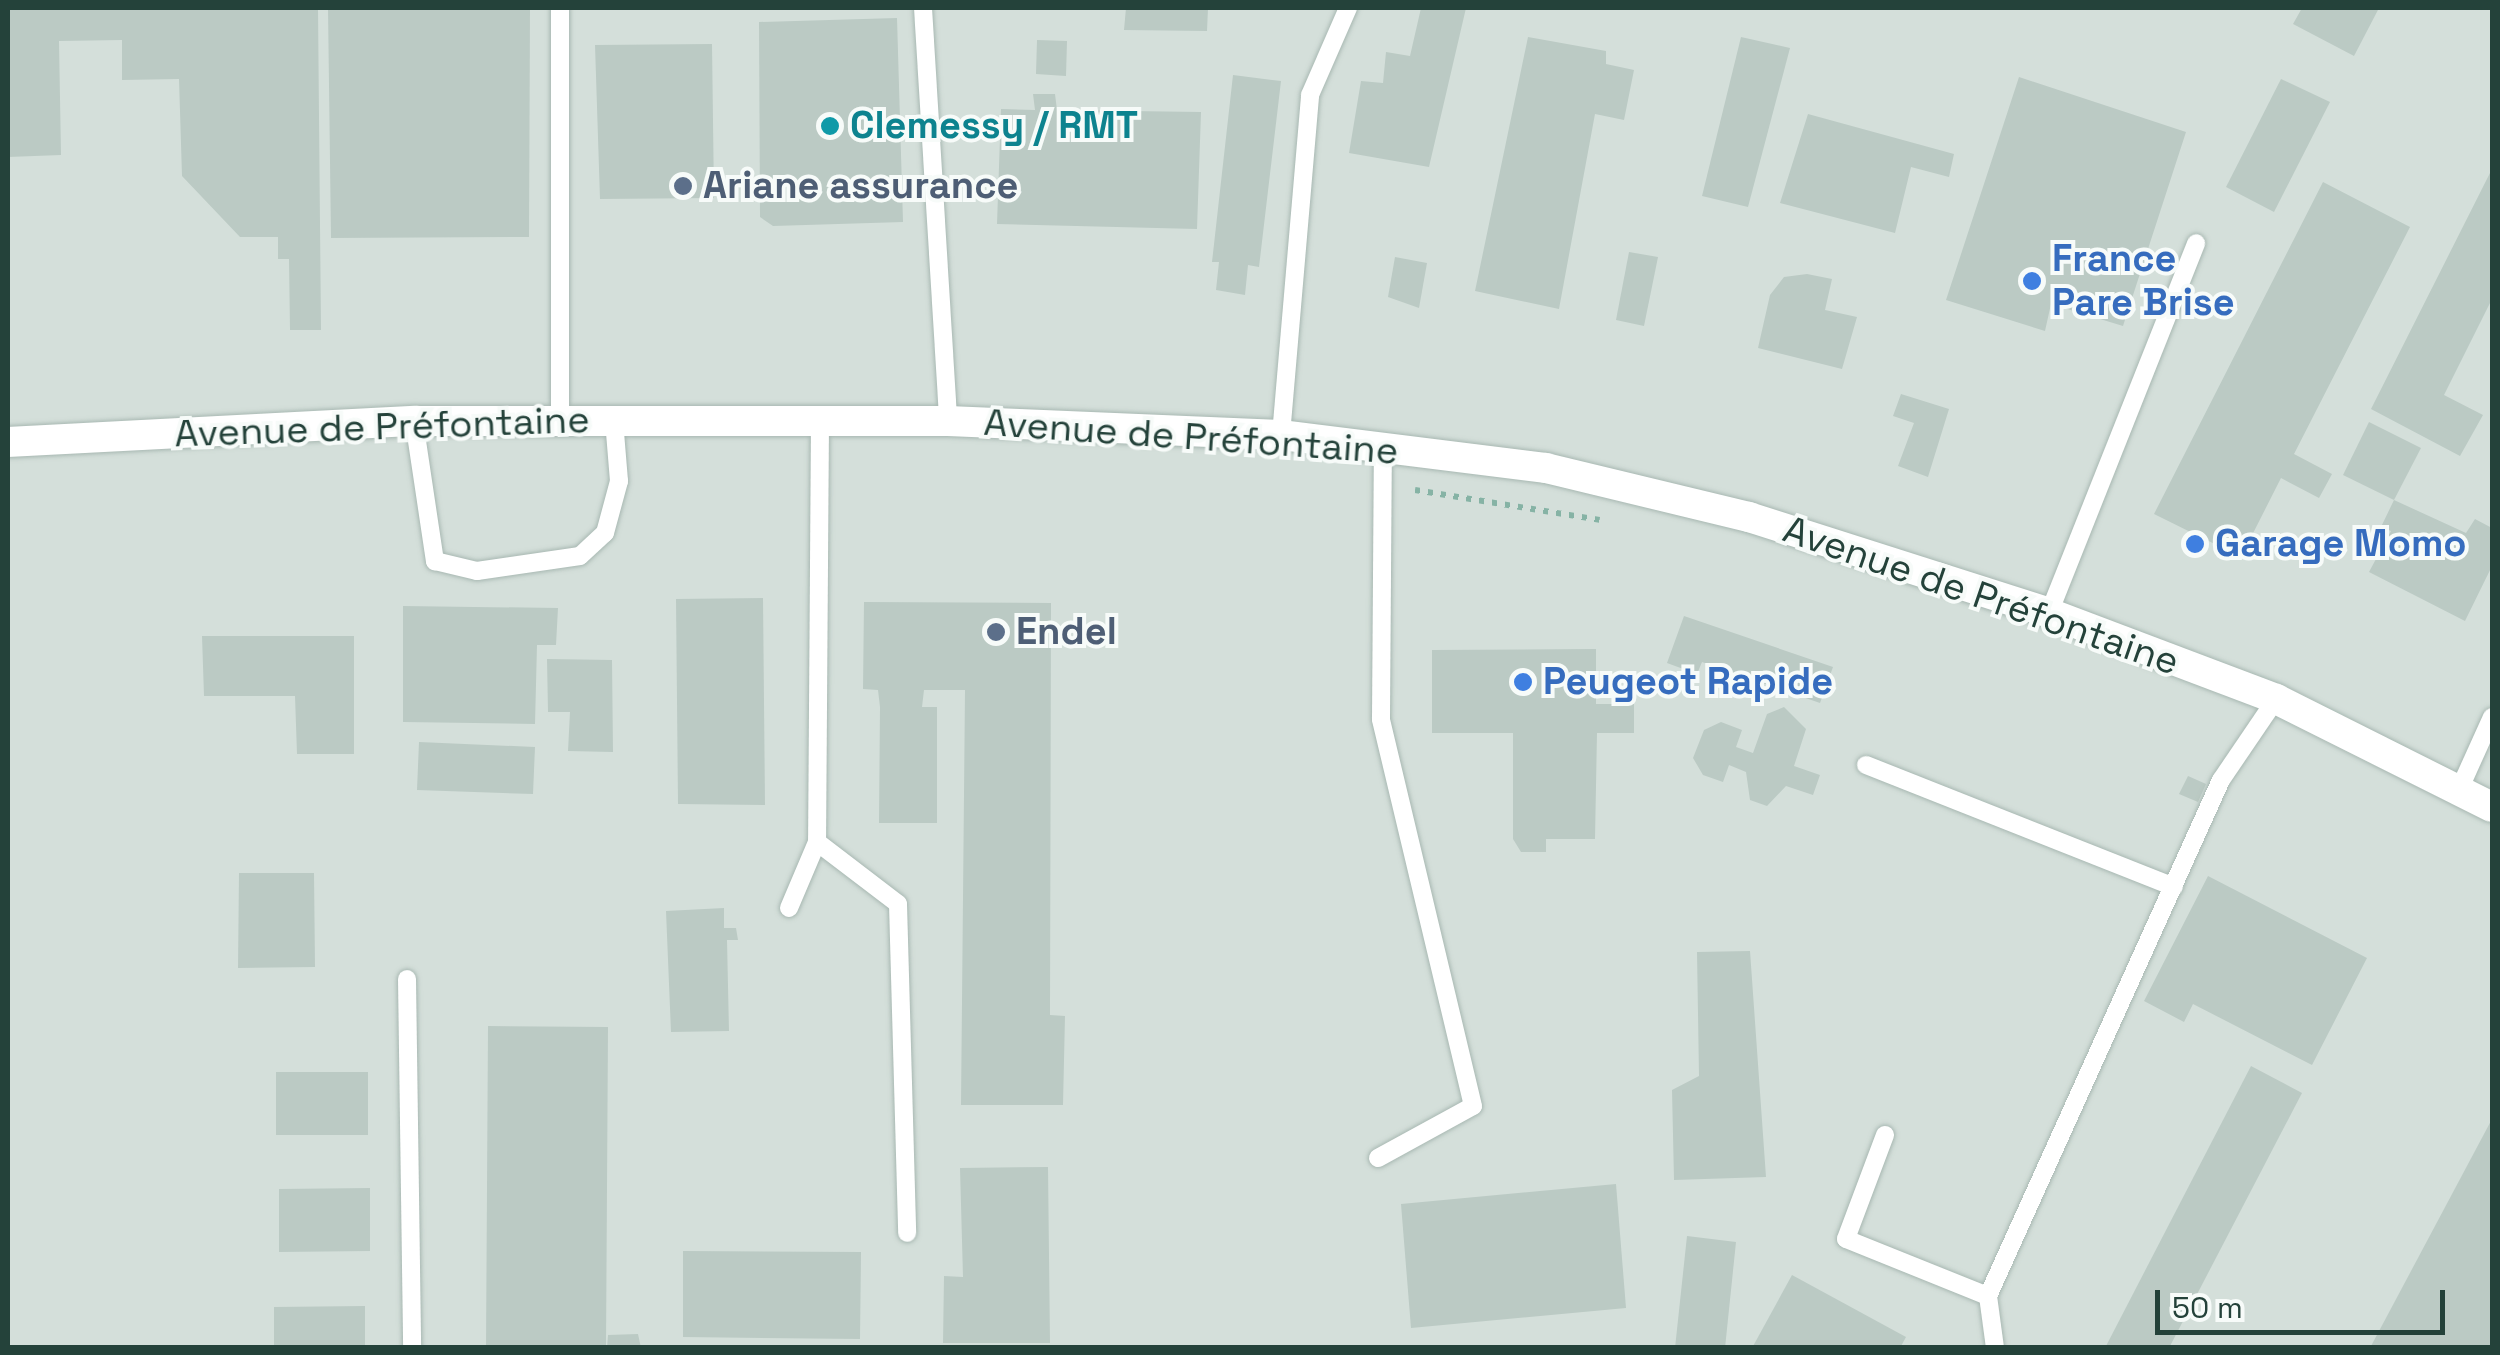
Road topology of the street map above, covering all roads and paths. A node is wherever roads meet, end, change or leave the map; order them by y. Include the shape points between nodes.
1 (560, 8) edge
2 (922, 8) edge
3 (1348, 8) edge
4 (2196, 243) dead end
5 (560, 420) junction
6 (614, 420) junction
7 (414, 421) junction
8 (820, 421) junction
9 (948, 421) junction
10 (1281, 435) junction
11 (8, 442) edge
12 (1383, 447) junction
13 (1383, 485) junction
14 (1624, 524) dead end
15 (2048, 614) junction
16 (2276, 699) junction
17 (2492, 717) edge
18 (1866, 765) dead end
19 (2459, 790) junction
20 (2492, 808) edge
21 (817, 842) junction
22 (2174, 887) junction
23 (789, 908) dead end
24 (407, 980) dead end
25 (1884, 1135) dead end
26 (1378, 1158) dead end
27 (907, 1232) dead end
28 (1988, 1296) junction
29 (412, 1348) edge
30 (1995, 1348) edge

1 - 5 lane
2 - 9 lane
3 - 10 lane via 1310,95
4 - 15 lane
5 - 6 main road, Avenue de Préfontaine
5 - 7 main road, Avenue de Préfontaine
6 - 7 lane via 619,482 605,533 580,556 477,572 434,562
6 - 8 main road, Avenue de Préfontaine
7 - 11 main road, Avenue de Préfontaine
8 - 9 main road, Avenue de Préfontaine
8 - 21 lane
9 - 10 main road, Avenue de Préfontaine
10 - 12 main road, Avenue de Préfontaine
12 - 13 lane
12 - 15 main road, Avenue de Préfontaine via 1546,468 1749,517
13 - 14 path
13 - 26 lane via 1381,719 1473,1106
15 - 16 main road, Avenue de Préfontaine
16 - 19 main road, Avenue de Préfontaine
16 - 22 lane via 2221,780
17 - 19 lane
18 - 22 lane
19 - 20 main road, Avenue de Préfontaine
21 - 23 lane
21 - 27 lane via 898,904
22 - 28 lane
24 - 29 lane
25 - 28 lane via 1846,1240
28 - 30 lane

